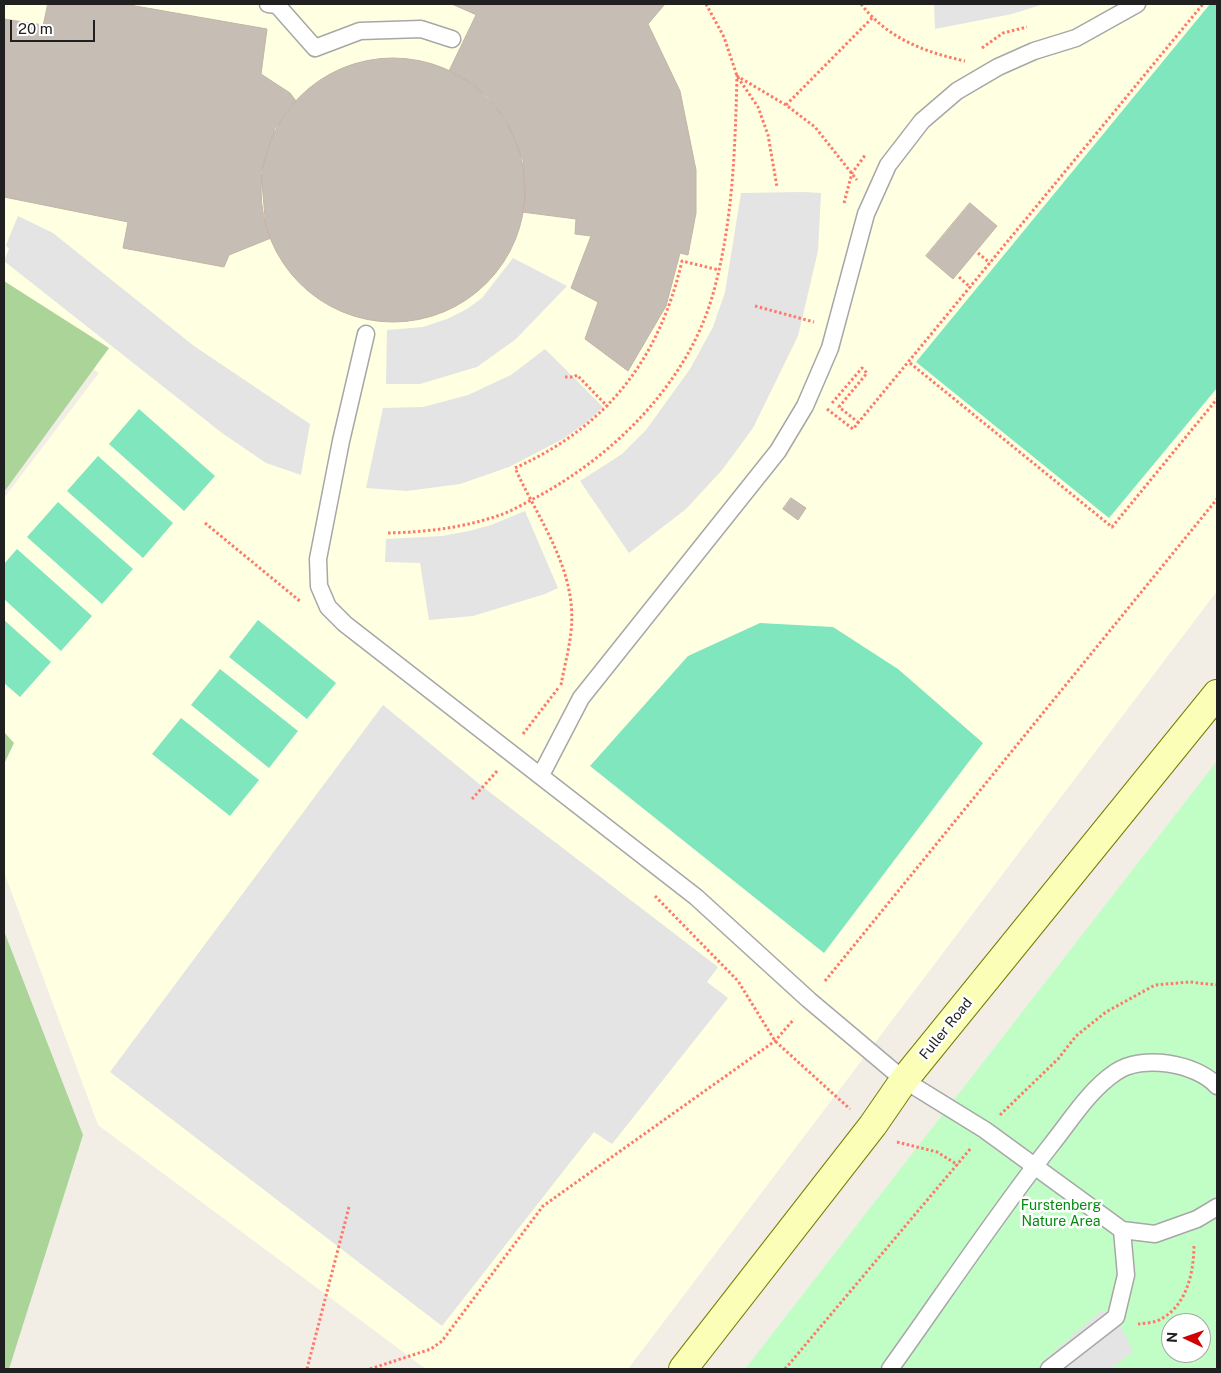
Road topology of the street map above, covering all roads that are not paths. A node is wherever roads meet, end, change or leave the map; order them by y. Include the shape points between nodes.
1 (268, 4) edge
2 (1137, 4) edge
3 (452, 39) dead end
4 (366, 334) dead end
5 (1217, 694) edge
6 (541, 775) junction
7 (904, 1080) junction
8 (1217, 1086) edge
9 (1034, 1167) junction
10 (1217, 1207) edge
11 (1122, 1230) junction
12 (683, 1369) edge
13 (890, 1369) edge
14 (1049, 1369) edge

1 - 3 lane via 277,5 315,48 360,31 421,29
2 - 6 lane via 1076,38 998,67 957,91 922,121 888,165 866,214 830,348 808,400 778,451 581,698
4 - 6 lane via 318,559 319,586 328,607 345,624
5 - 7 main road, Fuller Road
6 - 7 lane via 696,897 809,1000
7 - 9 lane via 985,1130
7 - 12 main road, Fuller Road
8 - 9 lane via 1181,1064 1143,1062 1118,1071 1098,1086
9 - 11 lane
9 - 13 lane
10 - 11 lane via 1197,1219 1155,1234
11 - 14 lane via 1126,1275 1116,1317

